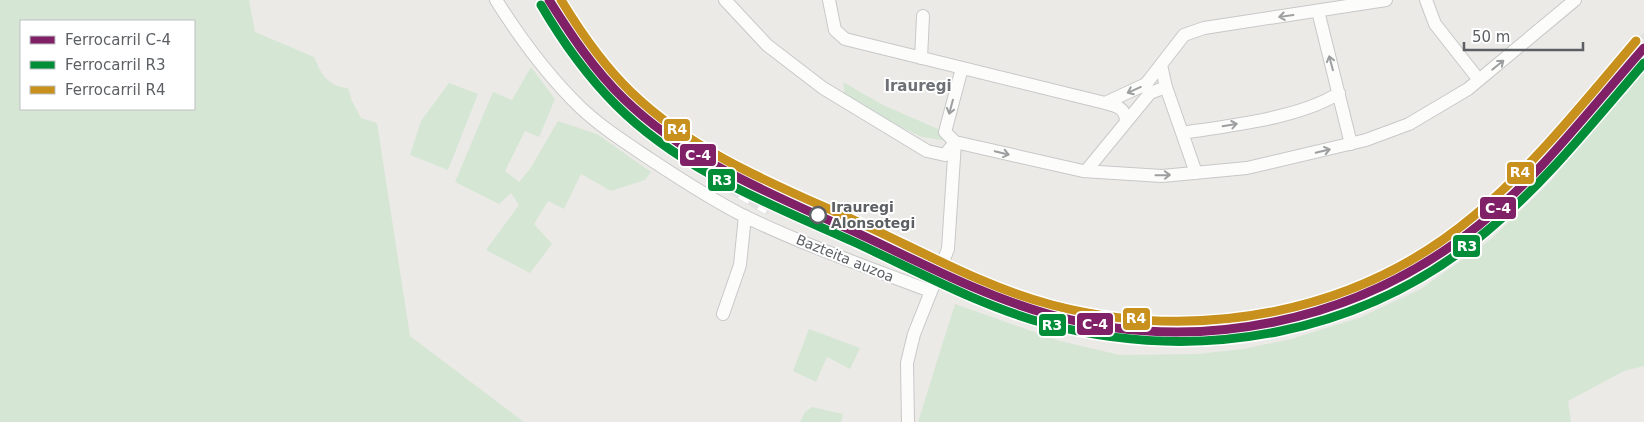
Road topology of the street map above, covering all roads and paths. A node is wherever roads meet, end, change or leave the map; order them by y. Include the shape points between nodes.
1 (496, 0) edge
2 (725, 0) edge
3 (829, 0) edge
4 (1386, 0) edge
5 (1426, 0) edge
6 (1575, 0) edge
7 (1318, 11) junction
8 (922, 16) dead end
9 (921, 58) junction
10 (1161, 64) junction
11 (962, 68) junction
12 (1479, 80) junction
13 (1166, 87) junction
14 (1338, 93) junction
15 (1105, 103) junction
16 (1126, 122) junction
17 (1182, 133) junction
18 (955, 142) junction
19 (1351, 144) junction
20 (1086, 171) junction
21 (1196, 173) junction
22 (745, 216) junction
23 (930, 291) junction
24 (723, 314) dead end
25 (908, 422) edge

1 - 22 street, Bazteita auzoa via 539,62 605,128 679,179
2 - 18 street via 767,45 860,112 927,151 944,155
3 - 9 street via 835,30 841,37
4 - 7 street
5 - 12 street via 1434,24
12 -> 6 street
7 -> 10 street via 1204,28 1184,35
14 -> 7 street
8 - 9 street
9 - 11 street
10 - 13 street
10 -> 15 street via 1146,84
11 - 15 street
11 -> 18 street via 945,132
12 - 19 street via 1408,124
13 - 16 street via 1150,92
13 - 17 street
17 -> 14 street via 1294,111
14 - 19 street
15 - 16 street via 1122,109
16 - 20 street
17 - 21 street
18 -> 20 street
18 - 23 street via 948,249
21 -> 19 street via 1247,168
20 -> 21 street via 1162,176
22 - 23 street, Bazteita auzoa
22 - 24 street via 740,265
23 - 25 street via 907,363

